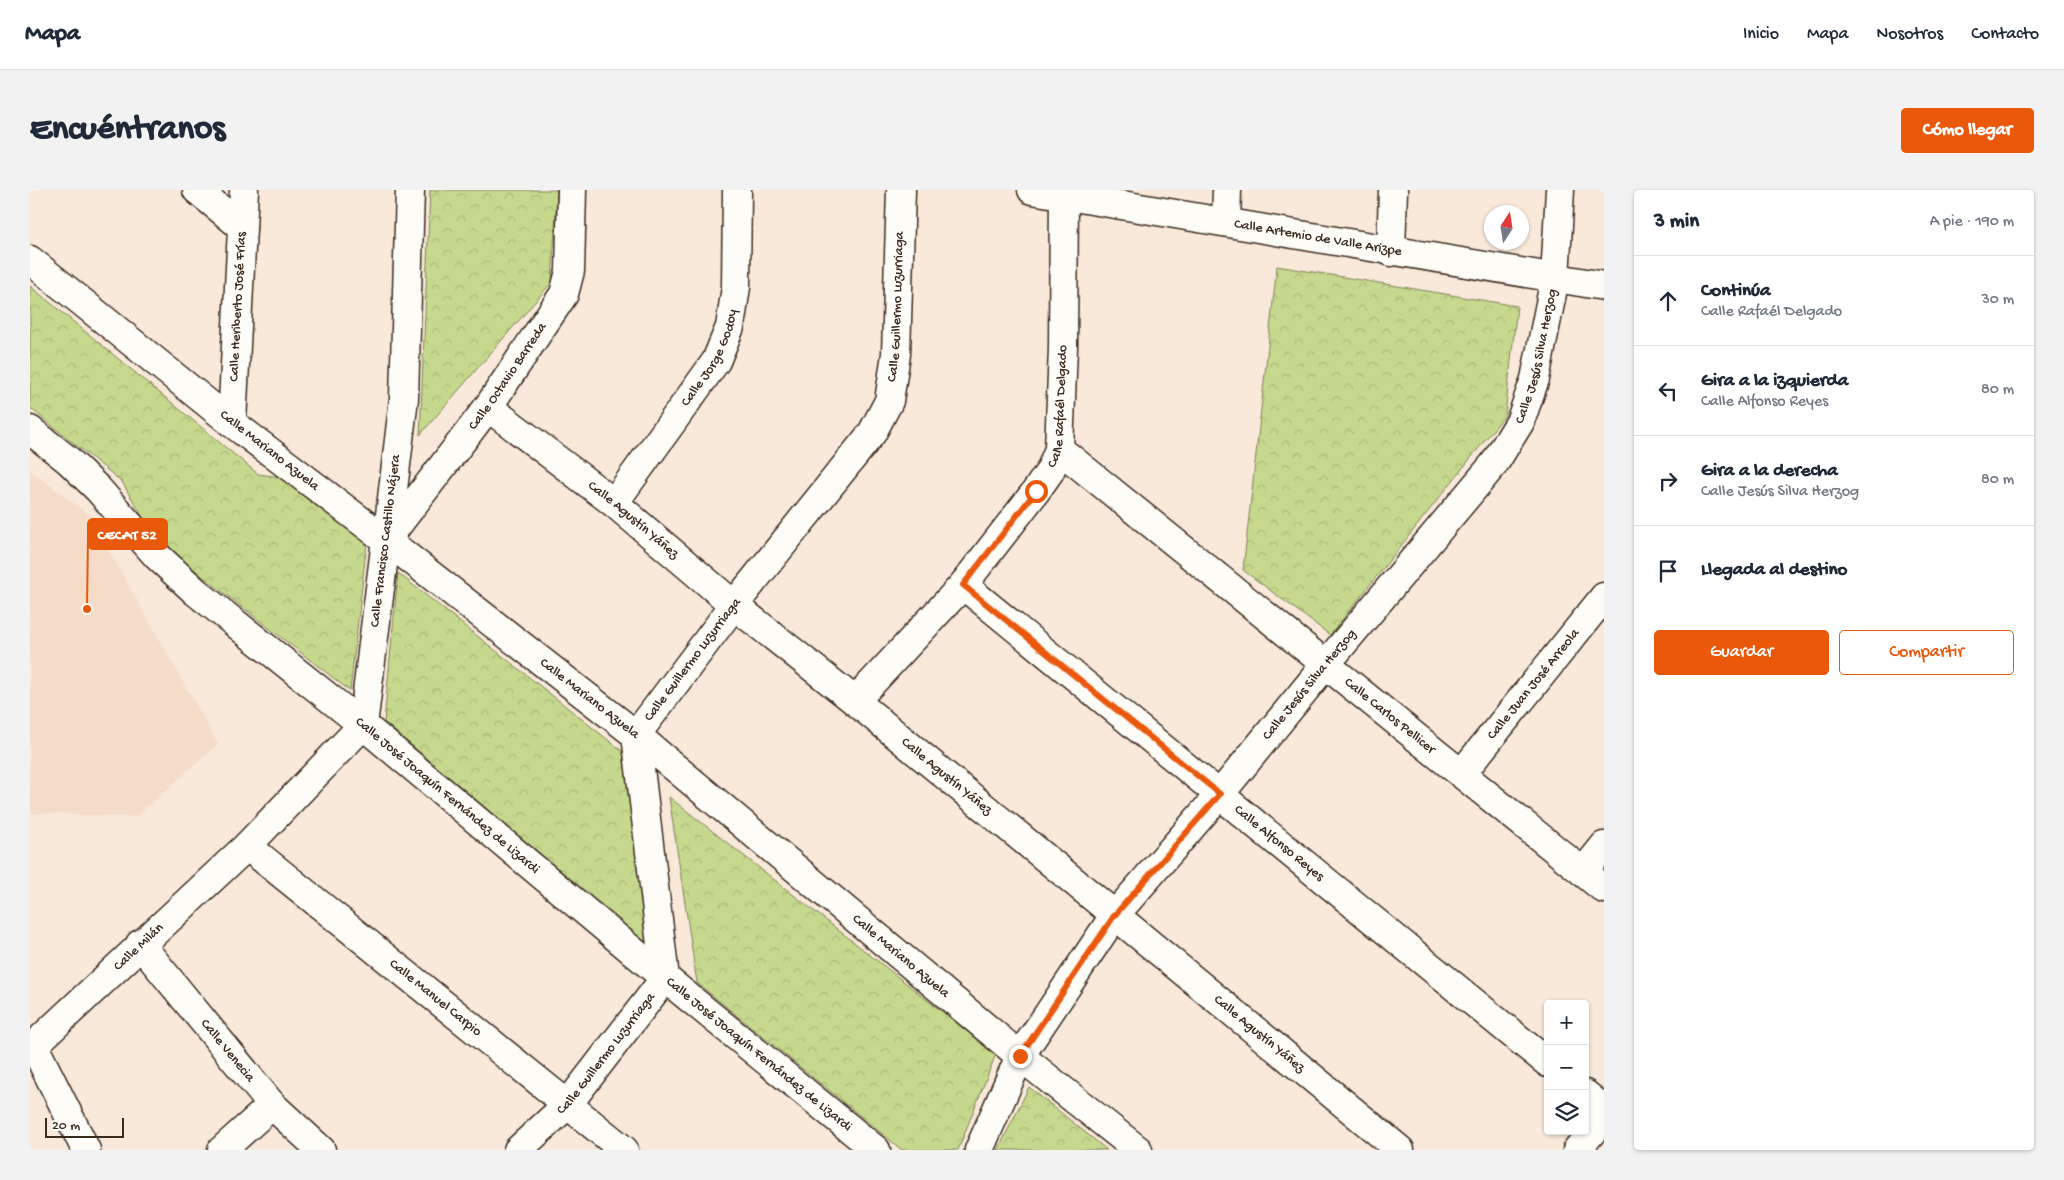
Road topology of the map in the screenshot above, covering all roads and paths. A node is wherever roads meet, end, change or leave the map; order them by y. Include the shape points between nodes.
1 (197, 190) edge
2 (244, 190) edge
3 (410, 190) edge
4 (572, 190) edge
5 (736, 190) edge
6 (901, 190) edge
7 (1032, 190) edge
8 (1227, 190) edge
9 (1393, 190) edge
10 (1560, 190) edge
11 (1064, 193) edge
12 (1226, 222) junction
13 (242, 227) junction
14 (1391, 252) junction
15 (30, 260) edge
16 (1555, 278) junction
17 (1604, 286) edge
18 (488, 407) junction
19 (232, 423) junction
20 (30, 430) edge
21 (1059, 449) junction
22 (614, 503) junction
23 (386, 540) junction
24 (963, 585) junction
25 (1604, 596) edge
26 (734, 605) junction
27 (1326, 664) junction
28 (855, 701) junction
29 (363, 725) junction
30 (636, 735) junction
31 (1462, 772) junction
32 (1220, 794) junction
33 (247, 846) junction
34 (1604, 846) edge
35 (1583, 872) junction
36 (1604, 889) edge
37 (1114, 916) junction
38 (140, 944) junction
39 (665, 978) junction
40 (32, 1048) edge
41 (1020, 1056) junction
42 (1544, 1060) edge
43 (1589, 1097) edge
44 (568, 1104) junction
45 (272, 1105) junction
46 (1604, 1110) edge
47 (1604, 1117) edge
48 (86, 1150) edge
49 (222, 1150) edge
50 (321, 1150) edge
51 (518, 1150) edge
52 (624, 1150) edge
53 (876, 1150) edge
54 (980, 1150) edge
55 (1138, 1150) edge
56 (1400, 1150) edge
57 (1577, 1150) edge

1 - 13 street
2 - 13 street, Calle Heriberto José Frías
3 - 23 street, Calle Francisco Castillo Nájera via 404,398
4 - 18 street, Calle Octavio Barreda via 570,272 564,294
5 - 22 street, Calle Jorge Godoy via 736,287 730,327 716,361
6 - 26 street, Calle Guillermo Luzurriaga via 896,354 889,401 872,433
7 - 11 street, Calle Artemio de Valle Arizpe
8 - 12 street
9 - 14 street
10 - 16 street, Calle Jesús Silva Herzog
11 - 12 street, Calle Artemio de Valle Arizpe
11 - 21 street, Calle Rafaél Delgado
12 - 14 street, Calle Artemio de Valle Arizpe
13 - 19 street, Calle Heriberto José Frías
14 - 16 street, Calle Artemio de Valle Arizpe
15 - 19 street, Calle Mariano Azuela
16 - 17 street, Calle Artemio de Valle Arizpe
16 - 27 street, Calle Jesús Silva Herzog via 1535,379 1520,422 1494,464
18 - 22 street, Calle Agustín Yáñez
18 - 23 street, Calle Octavio Barreda
19 - 23 street, Calle Mariano Azuela
20 - 29 street, Calle José Joaquín Fernández de Lizardi via 98,489 157,556 196,592
21 - 24 street, Calle Rafaél Delgado via 1036,491
21 - 27 street, Calle Carlos Pellicer
22 - 26 street, Calle Agustín Yáñez
23 - 29 street, Calle Francisco Castillo Nájera
23 - 30 street, Calle Mariano Azuela
24 - 28 street, Calle Rafaél Delgado
24 - 32 street, Calle Alfonso Reyes
25 - 31 street, Calle Juan José Arreola
26 - 28 street, Calle Agustín Yáñez
26 - 30 street, Calle Guillermo Luzurriaga
27 - 31 street, Calle Carlos Pellicer
27 - 32 street, Calle Jesús Silva Herzog
28 - 37 street, Calle Agustín Yáñez
29 - 33 street
29 - 39 street, Calle José Joaquín Fernández de Lizardi
30 - 39 street, Calle Guillermo Luzurriaga
30 - 41 street, Calle Mariano Azuela
31 - 35 street, Calle Carlos Pellicer
32 - 37 street, Calle Jesús Silva Herzog
32 - 42 street, Calle Alfonso Reyes
33 - 38 street, Calle Milán
33 - 44 street, Calle Manuel Carpio
34 - 35 street
35 - 36 street, Calle Carlos Pellicer
37 - 41 street, Calle Jesús Silva Herzog
37 - 56 street, Calle Agustín Yáñez
38 - 40 street, Calle Milán
38 - 45 street, Calle Venecia
39 - 44 street, Calle Guillermo Luzurriaga
39 - 53 street, Calle José Joaquín Fernández de Lizardi
40 - 48 street
41 - 54 street, Calle Jesús Silva Herzog
41 - 55 street, Calle Mariano Azuela
43 - 46 street
44 - 51 street, Calle Guillermo Luzurriaga
44 - 52 street, Calle Manuel Carpio
45 - 49 street
45 - 50 street, Calle Venecia
47 - 57 street

